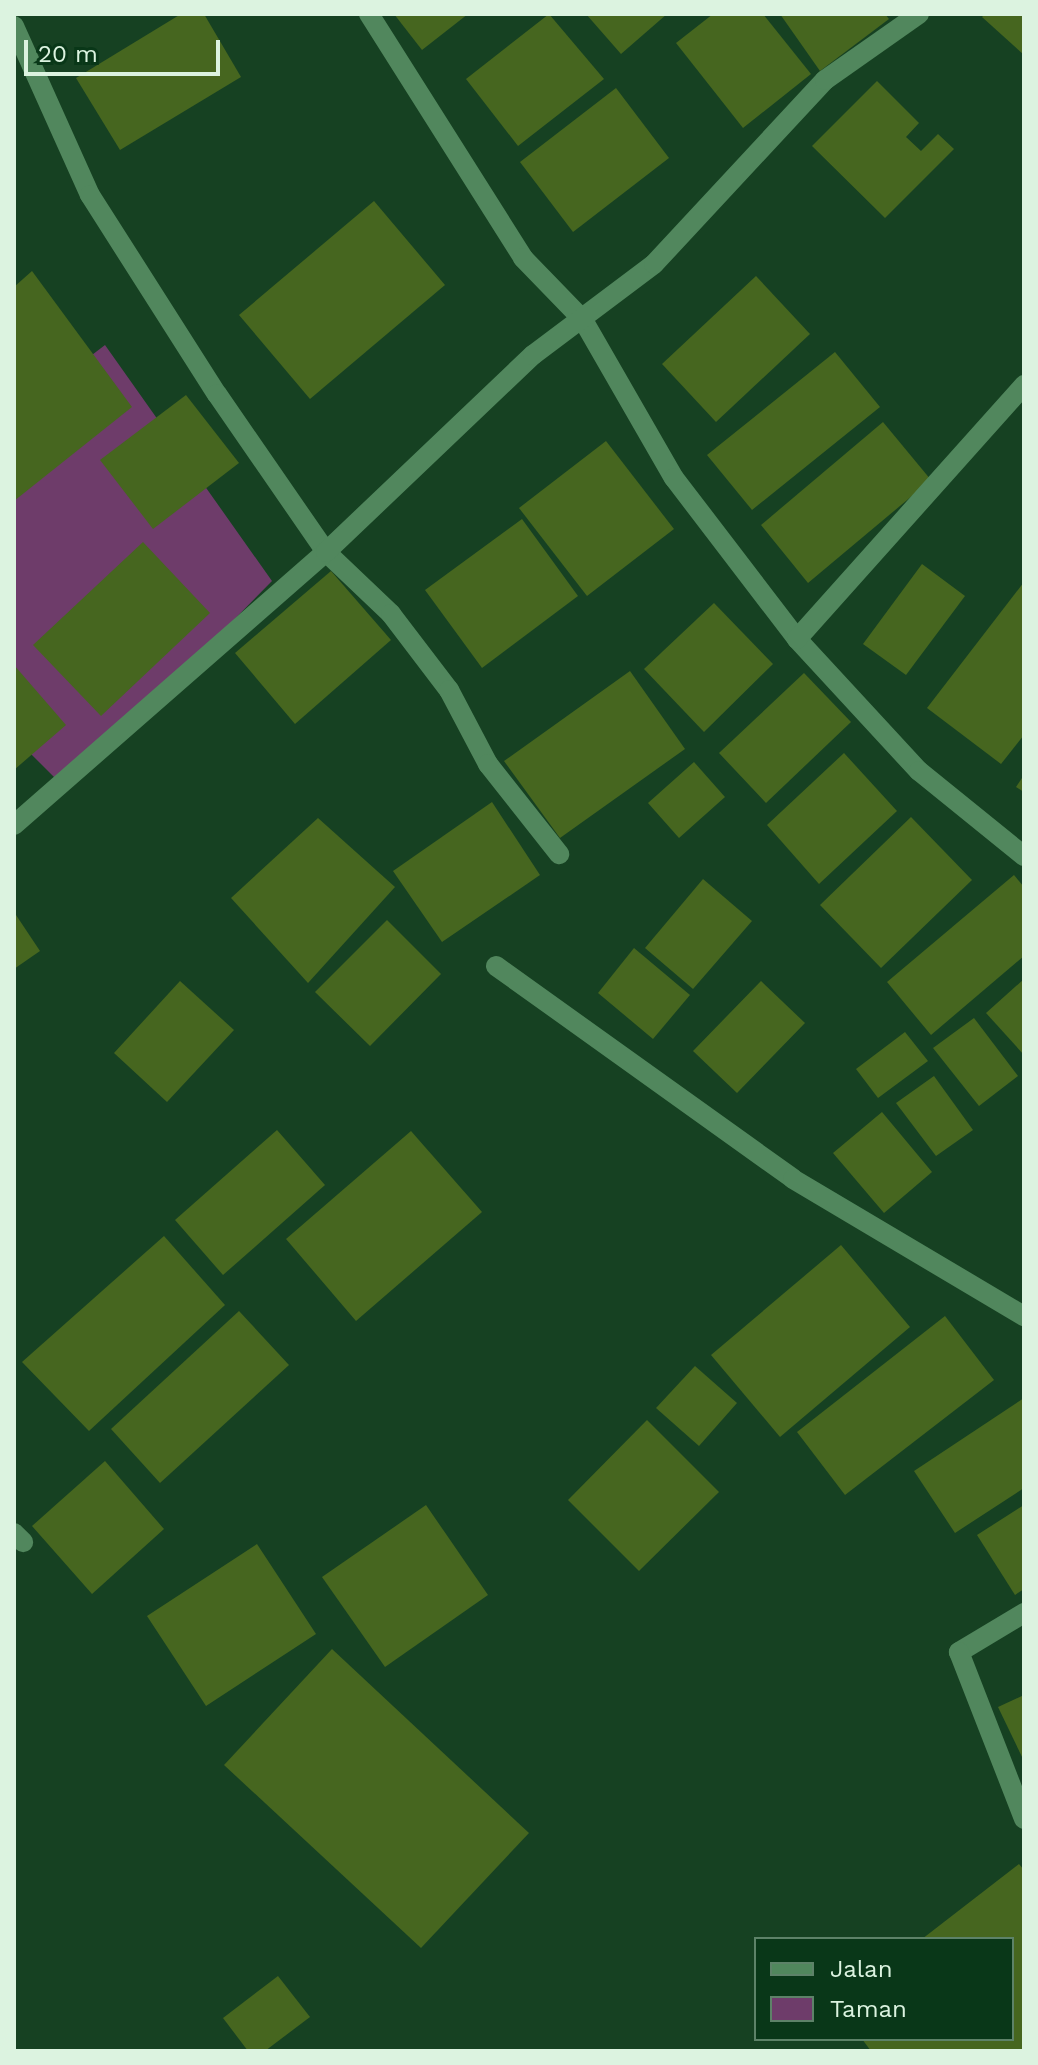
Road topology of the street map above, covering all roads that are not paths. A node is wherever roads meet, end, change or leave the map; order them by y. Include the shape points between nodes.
1 (369, 14) edge
2 (919, 14) edge
3 (14, 26) edge
4 (583, 320) junction
5 (1024, 385) edge
6 (326, 552) junction
7 (797, 639) junction
8 (14, 825) edge
9 (559, 854) dead end
10 (1024, 856) edge
11 (496, 966) dead end
12 (1024, 1316) edge
13 (1024, 1613) edge
14 (1024, 1819) edge

1 - 4 street via 523,258
2 - 4 street via 825,80 654,264
3 - 6 street via 90,195
4 - 6 street via 533,355
4 - 7 street via 674,478
5 - 7 street
6 - 8 street
6 - 9 street via 401,626 470,720 488,764
7 - 10 street via 919,771
11 - 12 street via 793,1179
13 - 14 street via 959,1652

